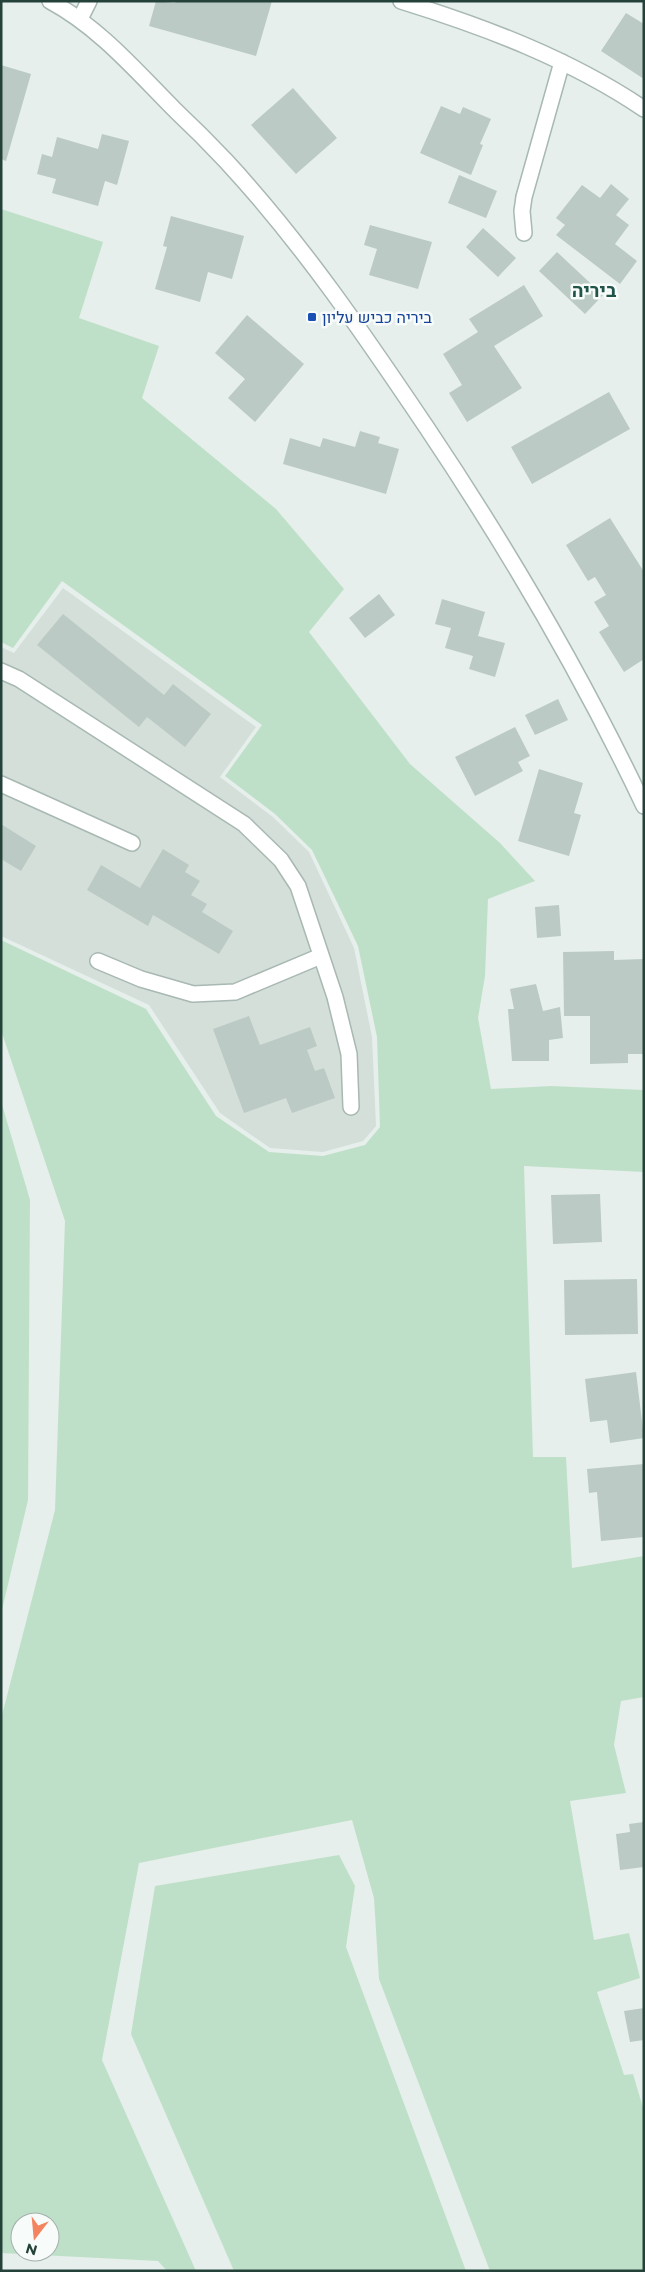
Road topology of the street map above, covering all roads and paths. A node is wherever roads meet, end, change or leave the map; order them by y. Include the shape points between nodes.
1 (50, 1) edge
2 (90, 1) edge
3 (401, 1) edge
4 (80, 19) junction
5 (562, 62) junction
6 (644, 109) edge
7 (524, 233) dead end
8 (1, 671) edge
9 (1, 784) edge
10 (644, 806) edge
11 (132, 843) dead end
12 (321, 956) junction
13 (98, 961) dead end
14 (351, 1107) dead end

1 - 4 street
2 - 4 street
3 - 5 street via 497,34
4 - 10 street via 98,32 226,161 294,242 363,334 458,474 538,604
5 - 6 street
5 - 7 street via 524,197
8 - 12 street via 19,679 244,824 281,860 298,886
9 - 11 street
12 - 13 street via 235,992 193,994 141,979
12 - 14 street via 349,1054

